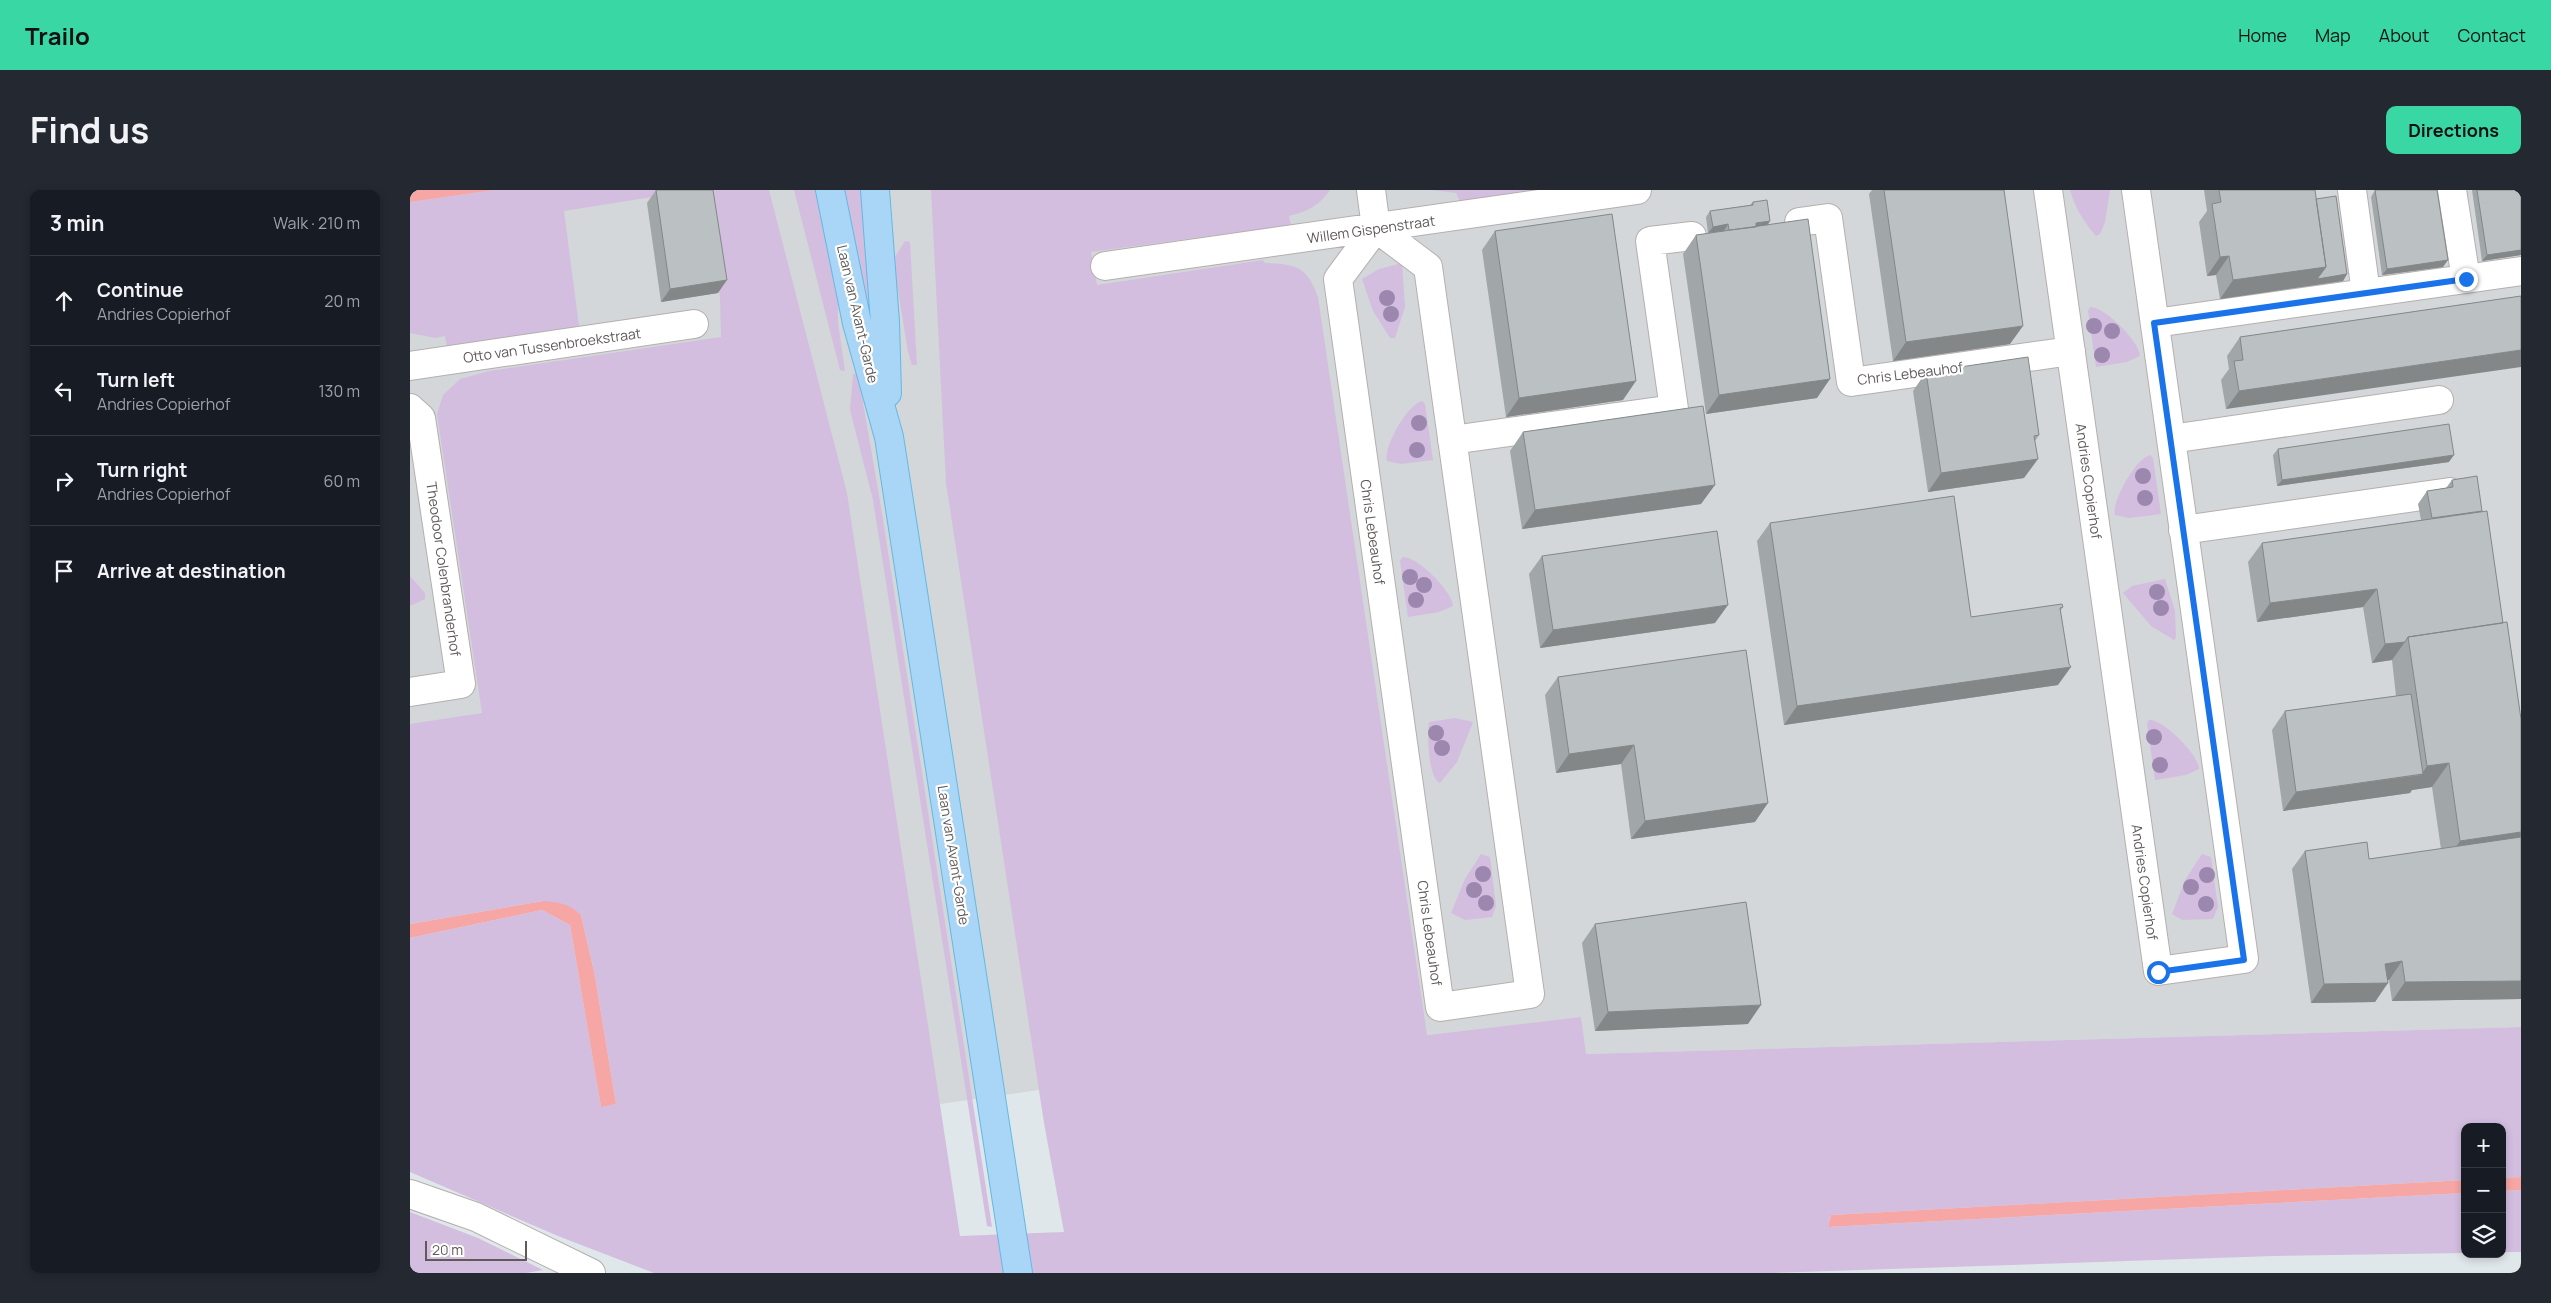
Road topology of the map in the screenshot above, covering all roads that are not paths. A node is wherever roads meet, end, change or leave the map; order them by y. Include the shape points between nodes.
1 (830, 190) edge
2 (875, 190) edge
3 (1371, 190) edge
4 (1637, 190) edge
5 (2048, 190) edge
6 (2136, 190) edge
7 (2352, 190) edge
8 (2452, 190) edge
9 (1799, 222) edge
10 (1376, 228) junction
11 (1692, 236) dead end
12 (1105, 266) dead end
13 (2521, 271) edge
14 (2466, 279) junction
15 (2366, 293) junction
16 (2154, 323) junction
17 (694, 324) dead end
18 (2071, 351) junction
19 (410, 366) edge
20 (2439, 400) dead end
21 (410, 408) edge
22 (889, 437) junction
23 (2171, 439) junction
24 (1452, 440) junction
25 (2450, 492) edge
26 (2183, 530) junction
27 (410, 692) edge
28 (410, 1194) edge
29 (591, 1273) edge
30 (1018, 1273) edge

1 - 22 main road, Laan van Avant-Garde via 857,323
2 - 22 main road, Laan van Avant-Garde via 885,322
3 - 10 street
4 - 10 street, Willem Gispenstraat
5 - 18 street, Andries Copierhof
6 - 16 street, Andries Copierhof
7 - 15 street
8 - 14 street
9 - 18 street, Chris Lebeauhof via 1828,218 1851,382
10 - 12 street, Willem Gispenstraat
10 - 24 street, Chris Lebeauhof via 1428,267
10 - 24 street, Chris Lebeauhof via 1338,279 1440,1007 1530,994
11 - 24 street via 1650,241 1674,409
13 - 14 street
14 - 15 street
15 - 16 street
16 - 23 street, Andries Copierhof
17 - 19 street, Otto van Tussenbroekstraat
18 - 26 street, Andries Copierhof via 2158,972 2244,960
20 - 23 street
21 - 27 street, Theodoor Colenbranderhof via 421,418 461,684
22 - 30 main road, Laan van Avant-Garde
23 - 26 street, Andries Copierhof
25 - 26 street
28 - 29 street via 476,1217

